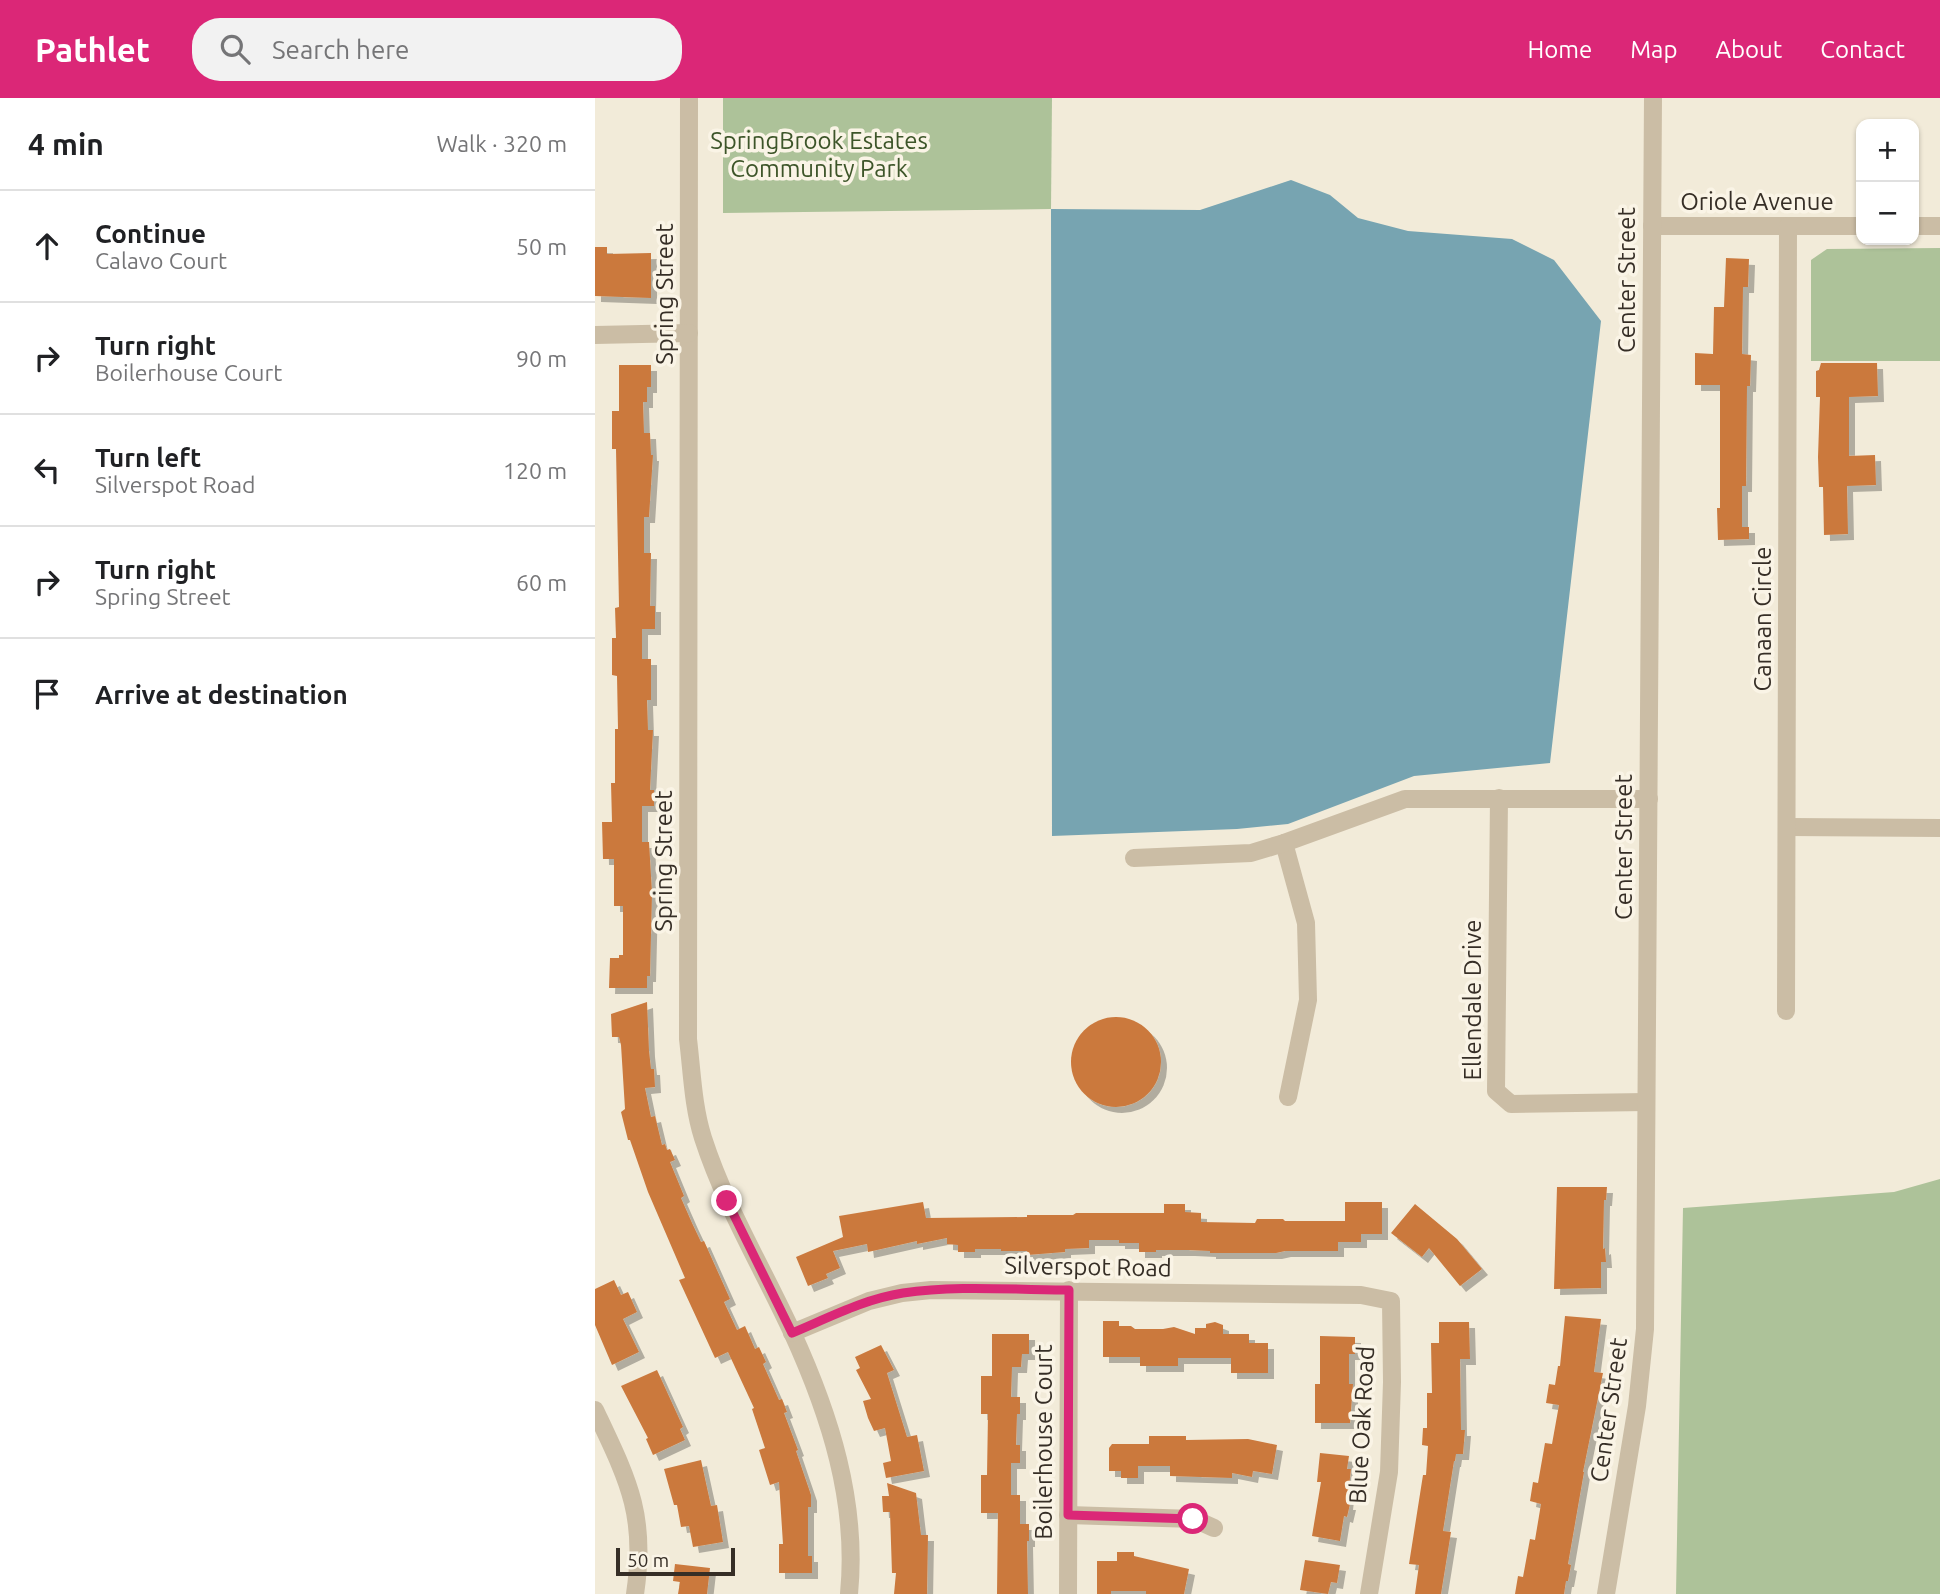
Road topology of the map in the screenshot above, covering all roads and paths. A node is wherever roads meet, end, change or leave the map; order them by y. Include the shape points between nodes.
1 (689, 98) edge
2 (1653, 98) edge
3 (1652, 226) junction
4 (1788, 226) junction
5 (1856, 226) edge
6 (1919, 226) edge
7 (1940, 226) edge
8 (689, 333) junction
9 (595, 335) edge
10 (1499, 798) junction
11 (1649, 799) junction
12 (1788, 827) junction
13 (1940, 828) edge
14 (1284, 843) junction
15 (1134, 858) dead end
16 (1786, 1011) dead end
17 (1288, 1097) dead end
18 (1646, 1102) junction
19 (1069, 1290) junction
20 (1391, 1301) joint
21 (792, 1333) junction
22 (595, 1410) edge
23 (1068, 1515) junction
24 (1215, 1528) dead end
25 (635, 1594) edge
26 (849, 1594) edge
27 (1068, 1594) edge
28 (1369, 1594) edge
29 (1606, 1594) edge

1 - 8 street, Spring Street
2 - 3 street, Center Street
3 - 4 street, Oriole Avenue
3 - 11 street, Center Street
4 - 5 street, Oriole Avenue
4 - 12 street, Canaan Circle
6 - 7 street
8 - 9 street
8 - 21 street, Spring Street via 688,1039 695,1103 714,1169
10 - 11 street
10 - 14 street via 1405,799
10 - 18 street, Ellendale Drive via 1496,1091 1511,1104
11 - 18 street, Center Street
12 - 13 street
12 - 16 street, Canaan Circle
14 - 15 street via 1251,853
14 - 17 street via 1306,923 1308,1000
18 - 29 street, Center Street via 1642,1367
19 - 20 street, Silverspot Road via 1361,1295
19 - 21 street, Silverspot Road via 902,1293 869,1301
19 - 23 street, Boilerhouse Court
20 - 28 street, Blue Oak Road via 1389,1472
21 - 26 street, Spring Street via 832,1432 842,1470 851,1546
22 - 25 street via 627,1478 639,1524
23 - 24 street via 1193,1519
23 - 27 street, Boilerhouse Court

